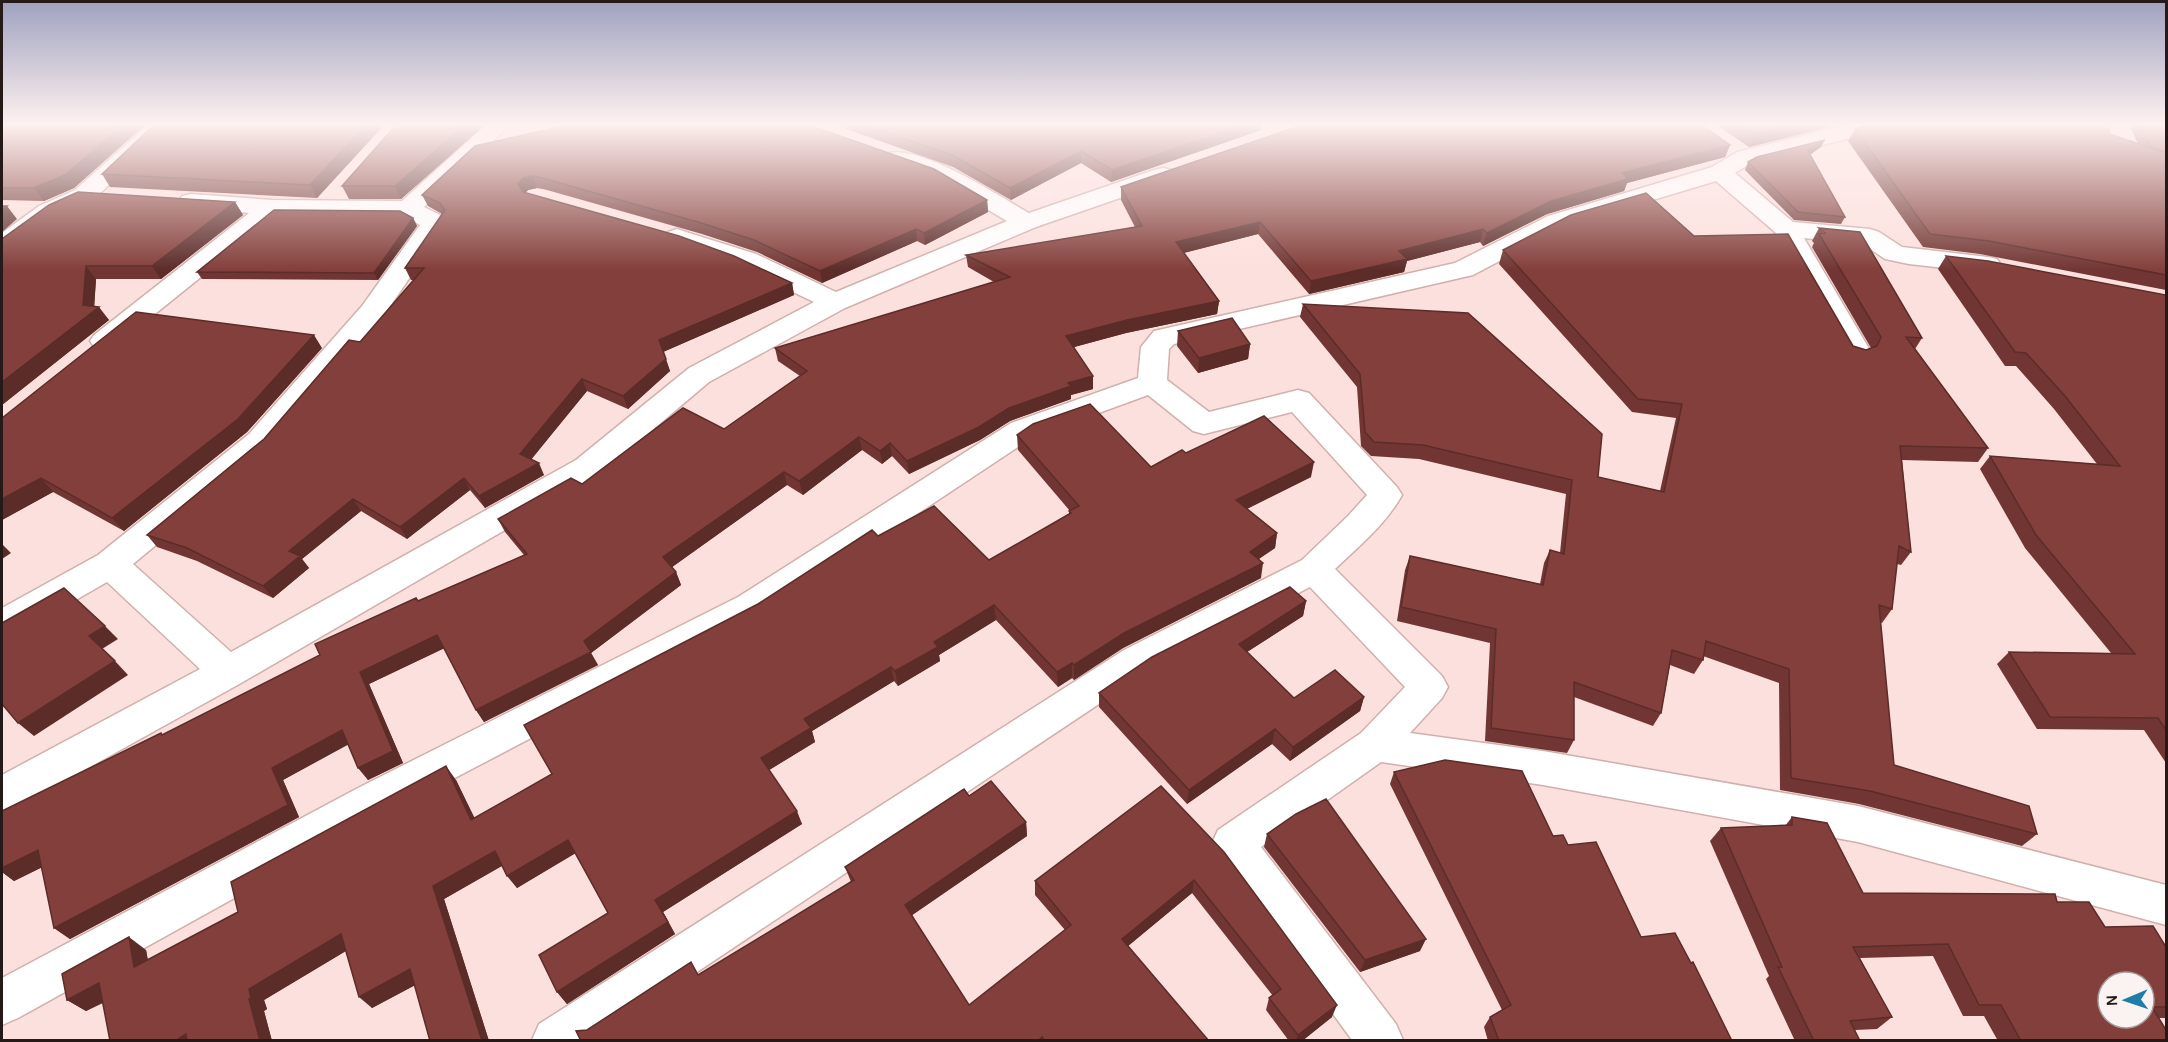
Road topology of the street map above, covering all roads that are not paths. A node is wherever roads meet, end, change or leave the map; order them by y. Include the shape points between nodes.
1 (109, 173) edge
2 (447, 173) edge
3 (940, 173) edge
4 (1170, 173) edge
5 (1690, 173) edge
6 (1742, 173) edge
7 (84, 195) junction
8 (119, 197) edge
9 (166, 200) edge
10 (272, 207) junction
11 (13, 209) edge
12 (408, 209) junction
13 (48, 211) junction
14 (1027, 222) junction
15 (1786, 229) junction
16 (658, 232) edge
17 (2, 245) edge
18 (2015, 271) edge
19 (835, 302) junction
20 (1857, 352) edge
21 (86, 355) edge
22 (1152, 383) junction
23 (110, 564) junction
24 (1314, 569) junction
25 (2, 625) edge
26 (228, 672) junction
27 (1375, 745) junction
28 (2, 795) edge
29 (2166, 905) edge
30 (2, 1002) edge
31 (1372, 1038) edge
32 (555, 1041) edge

1 - 7 street
2 - 12 street
3 - 14 street
4 - 14 street
5 - 22 street via 1557,221 1464,269 1164,337 1155,347
6 - 15 street
7 - 8 street
7 - 13 street
9 - 10 street
10 - 12 street via 333,198
10 - 21 street
11 - 13 street
12 - 23 street via 435,222 372,312 260,442
13 - 17 street
14 - 19 street
15 - 18 street via 1870,237 1894,253
15 - 20 street
16 - 19 street via 747,260
19 - 26 street via 699,375 587,468
22 - 24 street via 1204,424 1298,400 1386,495
22 - 30 street via 1022,430 750,607 372,801
23 - 25 street
23 - 26 street
24 - 27 street via 1429,687
24 - 32 street via 1137,660
26 - 28 street
27 - 29 street via 1543,768 1858,824
27 - 31 street via 1233,843

